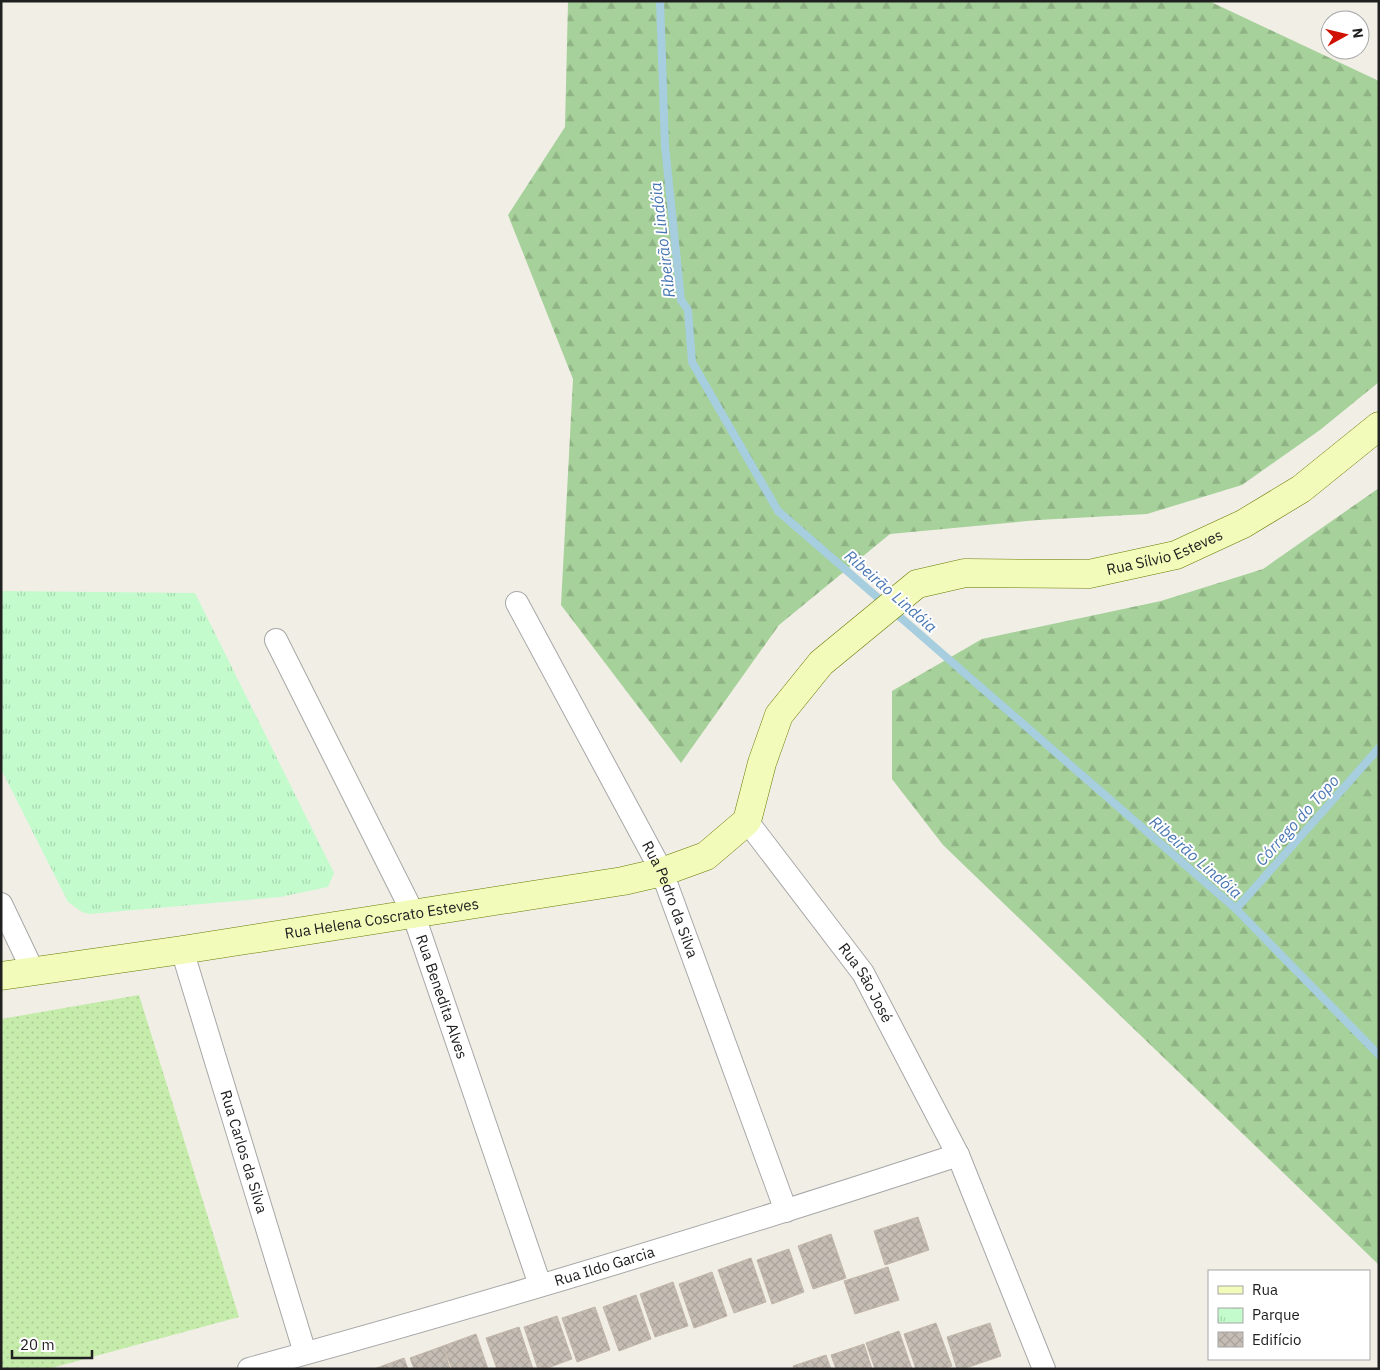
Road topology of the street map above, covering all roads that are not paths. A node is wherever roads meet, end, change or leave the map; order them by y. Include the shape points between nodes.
1 (1379, 426) edge
2 (517, 602) dead end
3 (276, 640) dead end
4 (747, 821) junction
5 (662, 872) junction
6 (1, 904) edge
7 (413, 913) junction
8 (182, 950) junction
9 (33, 971) junction
10 (1, 976) edge
11 (958, 1155) junction
12 (786, 1211) junction
13 (540, 1285) junction
14 (305, 1354) junction
15 (249, 1369) edge
16 (1044, 1369) edge

1 - 4 street, Rua Sílvio Esteves via 1301,489 1243,524 1176,555 1089,574 965,572 917,584 821,663 779,715 762,762
2 - 5 street, Rua Pedro da Silva
3 - 7 street, Rua Benedita Alves
4 - 5 street, Rua Helena Coscrato Esteves via 706,856
4 - 11 street, Rua São José via 863,972
5 - 7 street, Rua Helena Coscrato Esteves
5 - 12 street, Rua Pedro da Silva
6 - 9 street
7 - 8 street, Rua Helena Coscrato Esteves
7 - 13 street, Rua Benedita Alves
8 - 9 street, Rua Helena Coscrato Esteves
8 - 14 street, Rua Carlos da Silva
9 - 10 street, Rua Helena Coscrato Esteves
11 - 12 street, Rua Ildo Garcia
11 - 16 street, Rua São José
12 - 13 street, Rua Ildo Garcia
13 - 14 street, Rua Ildo Garcia
14 - 15 street, Rua Ildo Garcia

